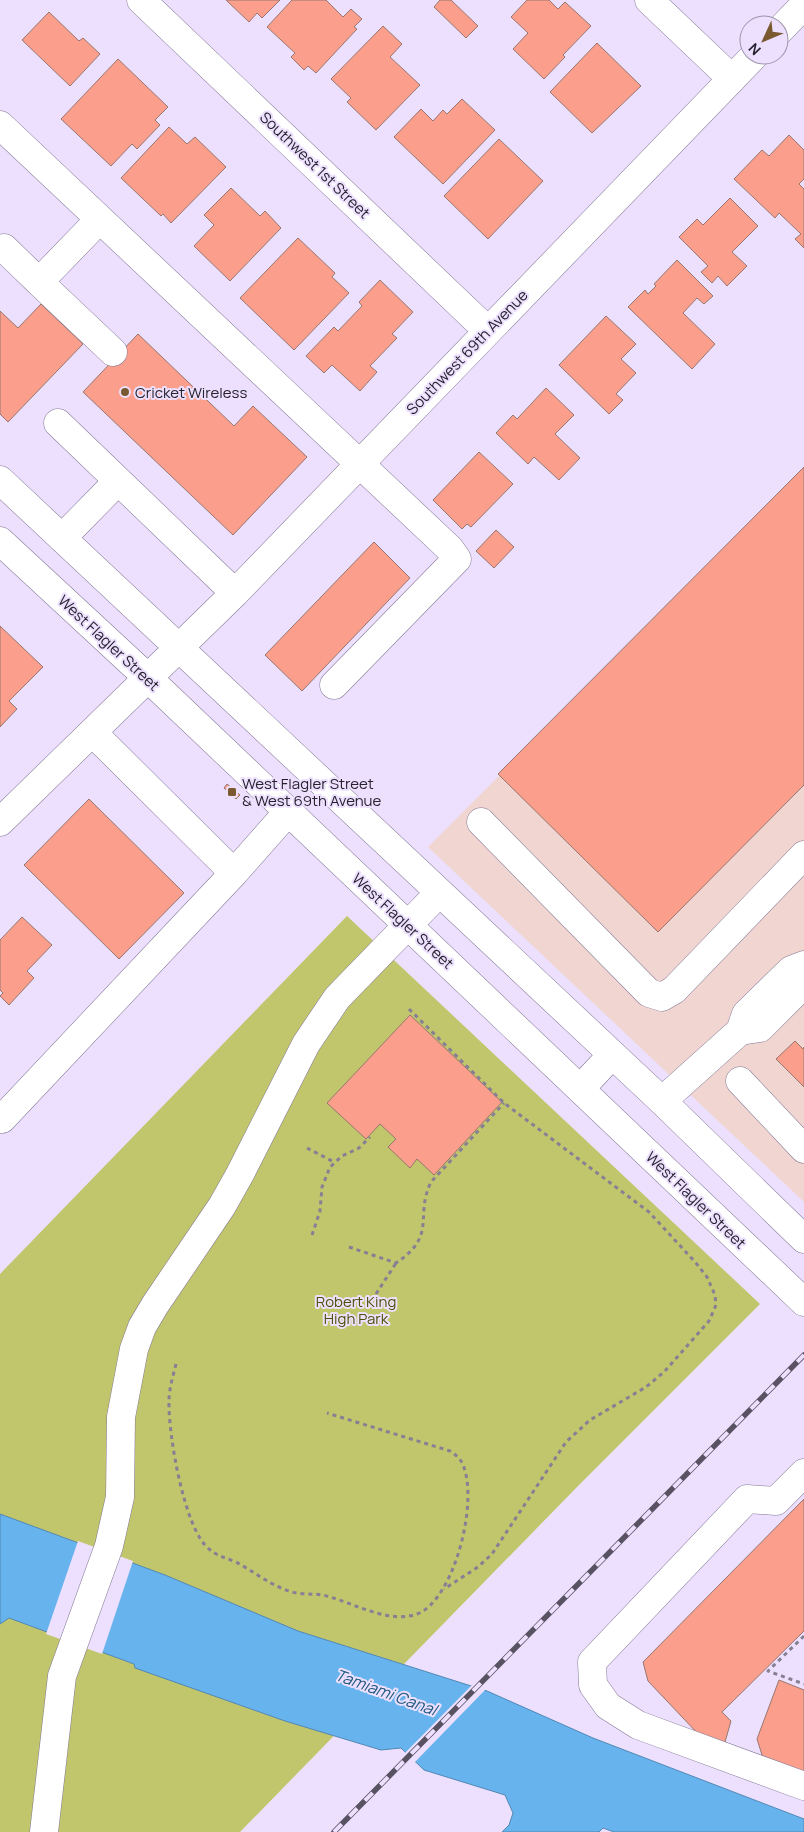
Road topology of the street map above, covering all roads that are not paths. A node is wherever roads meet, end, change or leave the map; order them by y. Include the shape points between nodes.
1 (142, 0) edge
2 (649, 0) edge
3 (804, 5) edge
4 (789, 21) edge
5 (745, 65) edge
6 (732, 79) junction
7 (0, 125) edge
8 (99, 220) junction
9 (4, 248) dead end
10 (39, 282) junction
11 (488, 331) junction
12 (113, 352) dead end
13 (58, 423) dead end
14 (358, 464) junction
15 (0, 480) edge
16 (118, 481) junction
17 (62, 538) junction
18 (0, 541) edge
19 (235, 593) junction
20 (179, 650) junction
21 (149, 679) junction
22 (334, 685) dead end
23 (93, 733) junction
24 (286, 812) junction
25 (0, 822) edge
26 (480, 822) dead end
27 (804, 855) edge
28 (234, 873) junction
29 (439, 893) junction
30 (408, 925) junction
31 (804, 965) edge
32 (804, 984) edge
33 (740, 1031) junction
34 (612, 1055) junction
35 (740, 1081) dead end
36 (580, 1089) junction
37 (662, 1101) junction
38 (2, 1119) dead end
39 (804, 1149) edge
40 (804, 1239) edge
41 (804, 1302) edge
42 (804, 1473) edge
43 (804, 1786) edge
44 (44, 1832) edge

1 - 11 main road, Southwest 1st Street
2 - 6 main road
3 - 4 main road
5 - 6 main road, Southwest 69th Avenue
6 - 11 main road, Southwest 69th Avenue
7 - 8 main road
8 - 10 main road
8 - 14 main road
9 - 10 main road
10 - 12 main road
11 - 14 main road, Southwest 69th Avenue
13 - 16 main road
14 - 19 main road, Southwest 69th Avenue
14 - 22 main road via 457,559
15 - 17 main road
16 - 17 main road
16 - 19 main road
17 - 20 main road
18 - 21 main road, West Flagler Street
19 - 20 main road, Southwest 69th Avenue
20 - 21 main road, Southwest 69th Avenue
20 - 29 main road
21 - 23 main road, Southwest 69th Avenue
21 - 24 main road, West Flagler Street
23 - 25 main road, Southwest 69th Avenue
23 - 28 main road
24 - 28 main road
24 - 30 main road, West Flagler Street
26 - 27 main road via 649,994 662,997 674,990
28 - 38 main road
29 - 30 main road
29 - 34 main road
30 - 36 main road, West Flagler Street
30 - 44 main road via 324,1015 222,1206 142,1327 134,1349 124,1400 116,1518 62,1676
31 - 33 main road via 791,970 746,1014
32 - 33 main road via 760,1028
33 - 37 main road
34 - 36 main road
34 - 37 main road
35 - 39 main road
36 - 41 main road, West Flagler Street
37 - 40 main road
42 - 43 main road via 776,1502 747,1499 592,1662 593,1685 608,1706 638,1725

